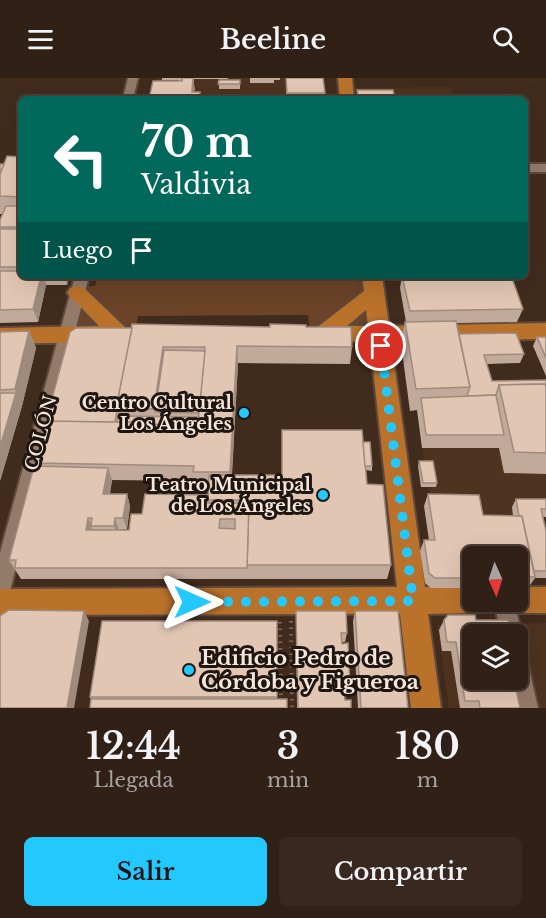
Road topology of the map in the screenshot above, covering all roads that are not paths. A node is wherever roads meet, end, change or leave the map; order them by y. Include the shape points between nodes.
1 (133, 78) edge
2 (345, 78) edge
3 (129, 96) edge
4 (347, 96) edge
5 (528, 168) edge
6 (546, 168) edge
7 (80, 284) edge
8 (373, 285) edge
9 (546, 331) edge
10 (322, 333) junction
11 (379, 333) junction
12 (66, 334) junction
13 (297, 334) edge
14 (0, 336) edge
15 (0, 591) edge
16 (462, 600) edge
17 (528, 600) edge
18 (546, 600) edge
19 (413, 601) junction
20 (0, 602) edge
21 (523, 690) edge
22 (426, 708) edge
23 (527, 708) edge

1 - 3 street
2 - 4 main road
5 - 6 street
7 - 12 street, COLÓN
7 - 12 main road via 128,334
8 - 10 main road
8 - 11 main road
9 - 11 main road
10 - 11 main road
10 - 13 main road
11 - 19 main road
12 - 14 main road
12 - 15 street, COLÓN
16 - 19 main road
17 - 18 main road
19 - 20 main road
19 - 22 main road
21 - 23 street

